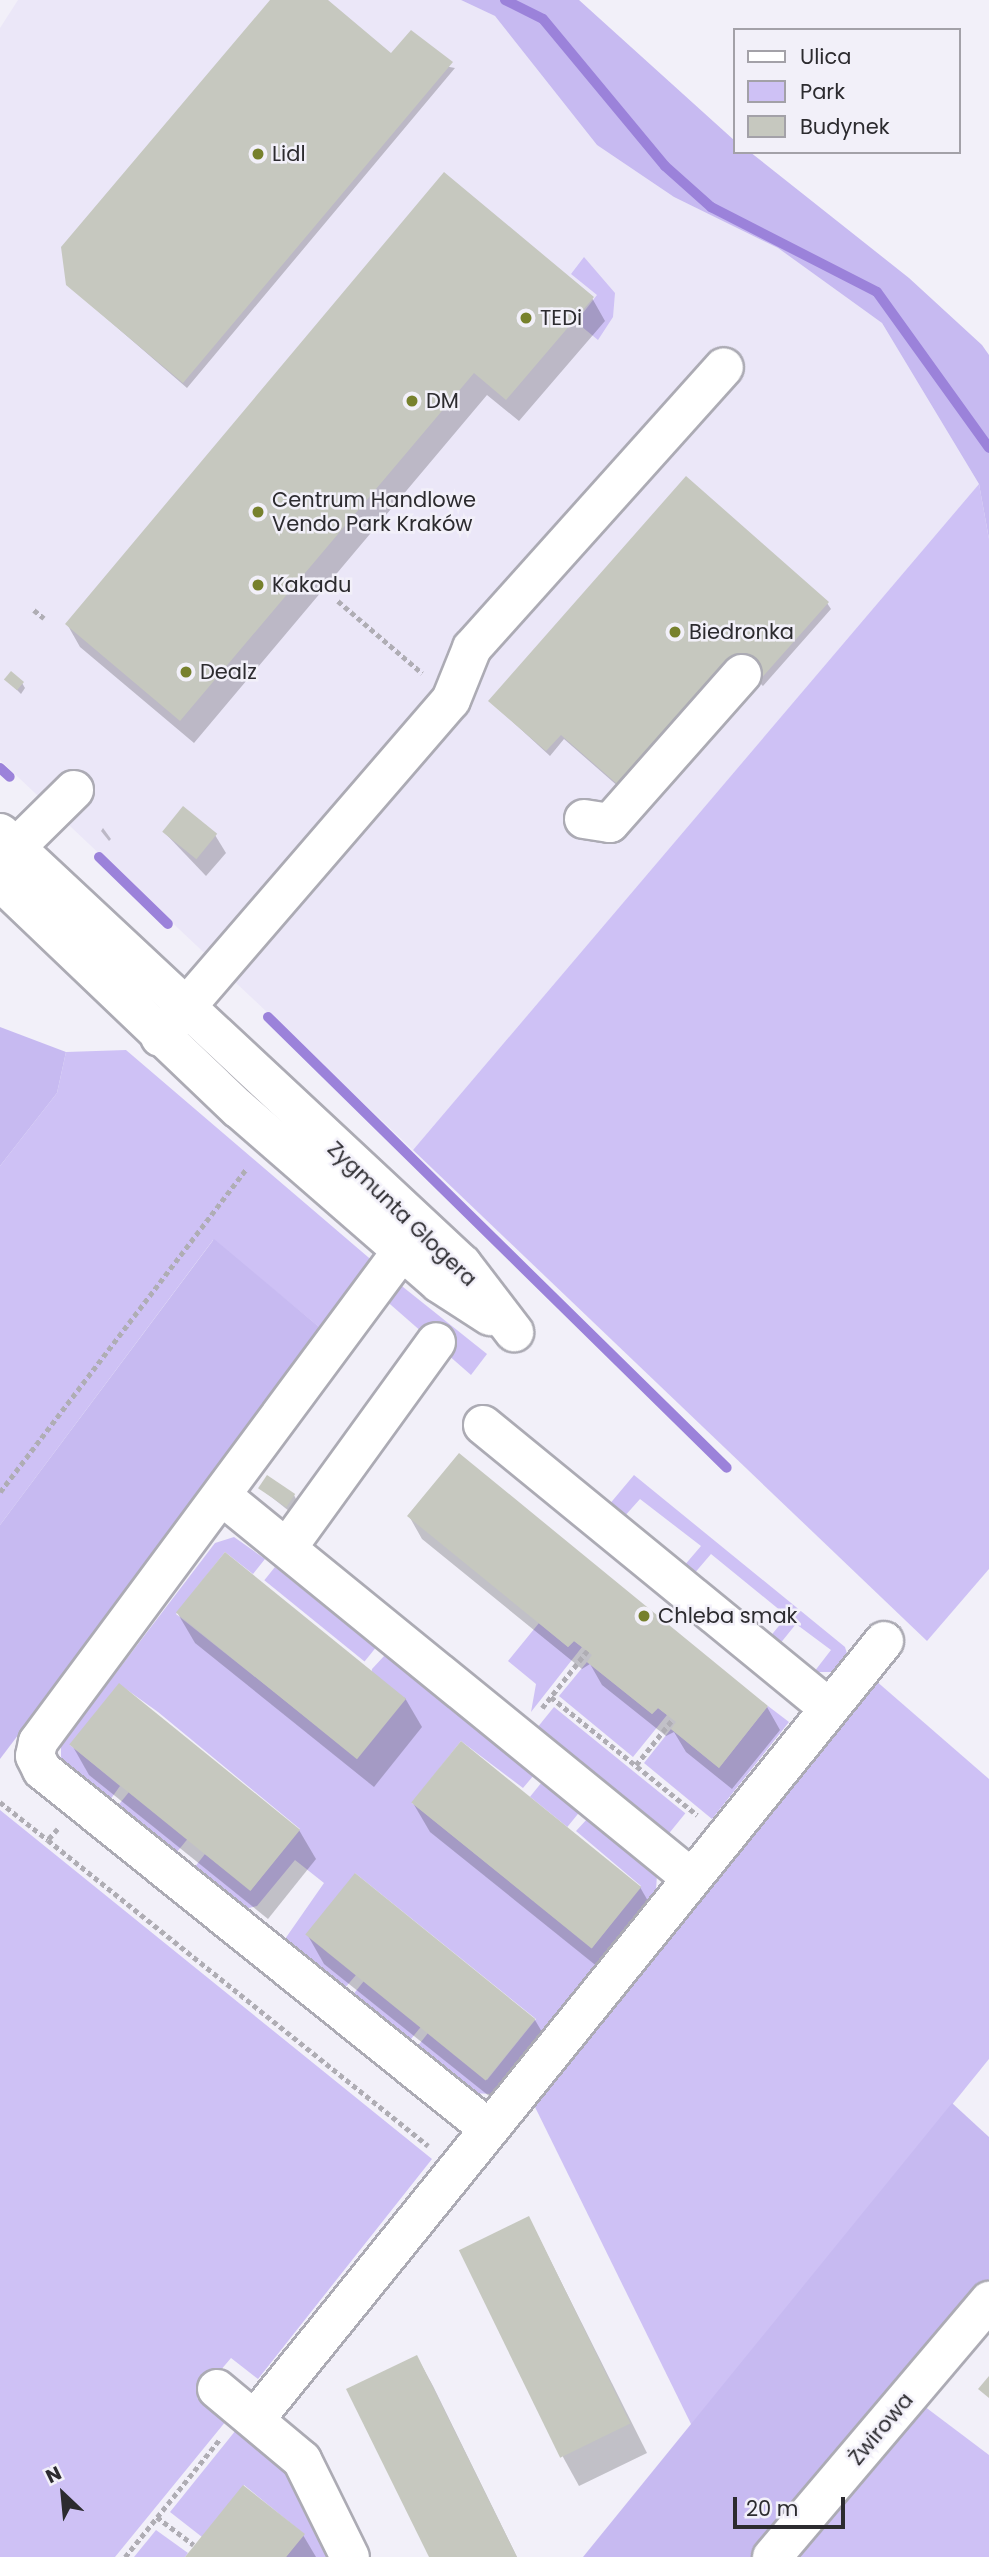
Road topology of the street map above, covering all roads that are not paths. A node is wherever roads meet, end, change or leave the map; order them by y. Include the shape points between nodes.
1 (724, 367) dead end
2 (743, 674) dead end
3 (74, 790) dead end
4 (584, 820) dead end
5 (13, 877) edge
6 (187, 1008) junction
7 (160, 1037) junction
8 (401, 1251) junction
9 (436, 1342) dead end
10 (483, 1424) dead end
11 (222, 1496) junction
12 (287, 1548) junction
13 (884, 1641) dead end
14 (828, 1707) junction
15 (690, 1877) junction
16 (489, 2129) junction
17 (989, 2301) edge
18 (217, 2389) dead end
19 (241, 2425) junction
20 (349, 2557) edge
21 (772, 2557) edge

1 - 6 street via 472,648 451,700 302,866
2 - 4 street via 610,822
3 - 5 street
5 - 6 street, Zygmunta Glogera
5 - 7 street, Zygmunta Glogera
6 - 7 street
6 - 8 street, Zygmunta Glogera via 462,1264 514,1332
7 - 8 street, Zygmunta Glogera
8 - 11 street
9 - 12 street
10 - 14 street
11 - 12 street
11 - 16 street via 35,1749 42,1770
12 - 15 street
13 - 14 street
14 - 15 street
15 - 16 street
16 - 19 street
17 - 21 street, Żwirowa
18 - 19 street
19 - 20 street via 306,2466

